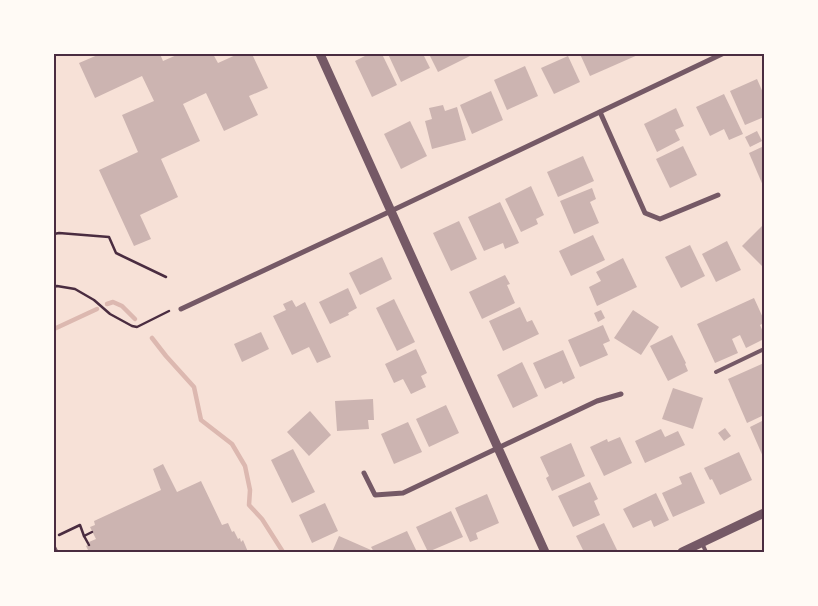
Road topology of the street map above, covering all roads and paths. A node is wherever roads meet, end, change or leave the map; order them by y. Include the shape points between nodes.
1 (320, 54) edge
2 (722, 54) edge
3 (600, 112) junction
4 (718, 196) dead end
5 (391, 211) junction
6 (54, 234) edge
7 (166, 277) dead end
8 (54, 286) edge
9 (181, 309) dead end
10 (169, 311) dead end
11 (764, 349) edge
12 (716, 372) dead end
13 (622, 394) dead end
14 (498, 448) junction
15 (364, 473) dead end
16 (764, 513) edge
17 (92, 532) dead end
18 (58, 535) dead end
19 (84, 536) junction
20 (702, 543) junction
21 (89, 545) dead end
22 (54, 548) edge
23 (56, 552) edge
24 (545, 552) edge
25 (682, 552) edge
26 (706, 552) edge

1 - 5 street
2 - 3 street
3 - 4 street via 645,213 660,220
3 - 5 street
5 - 9 street
5 - 14 street
6 - 7 path via 109,237 116,253
8 - 10 path via 75,289 132,326 137,327
11 - 12 lane
13 - 14 street via 597,401
14 - 15 street via 403,493 375,495
14 - 24 street
16 - 20 street
17 - 19 path
18 - 19 path via 80,525
19 - 21 path
20 - 25 street
20 - 26 lane
22 - 23 street

